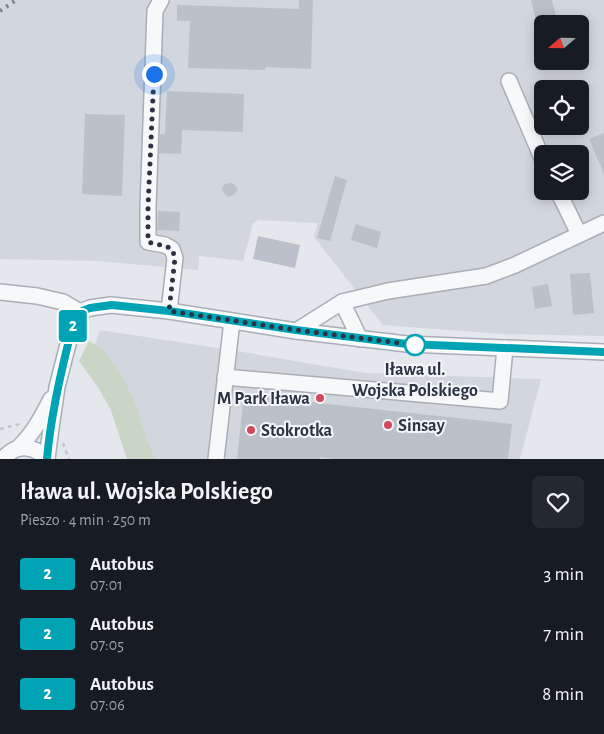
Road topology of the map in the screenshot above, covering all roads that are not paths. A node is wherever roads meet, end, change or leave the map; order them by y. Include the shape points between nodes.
1 (160, 0) edge
2 (509, 81) dead end
3 (536, 145) edge
4 (562, 200) edge
5 (604, 223) edge
6 (579, 234) junction
7 (0, 292) edge
8 (342, 302) junction
9 (169, 311) junction
10 (80, 312) junction
11 (232, 321) junction
12 (296, 330) junction
13 (360, 339) junction
14 (505, 348) junction
15 (604, 352) edge
16 (225, 377) junction
17 (58, 387) junction
18 (8, 452) edge
19 (47, 459) edge
20 (216, 459) edge

1 - 9 street via 155,11 148,242 172,249 175,258
2 - 3 street
4 - 6 street
5 - 6 street
6 - 8 street via 486,276 388,291
7 - 10 street via 63,302
8 - 12 street
8 - 13 street
9 - 10 street via 112,305
9 - 11 street
10 - 17 street via 74,321
11 - 12 street
11 - 16 street
12 - 13 street
13 - 14 street
14 - 15 street
14 - 16 street via 500,401
16 - 20 street
17 - 18 street via 29,438
17 - 19 street
18 - 19 street via 26,447 42,453

